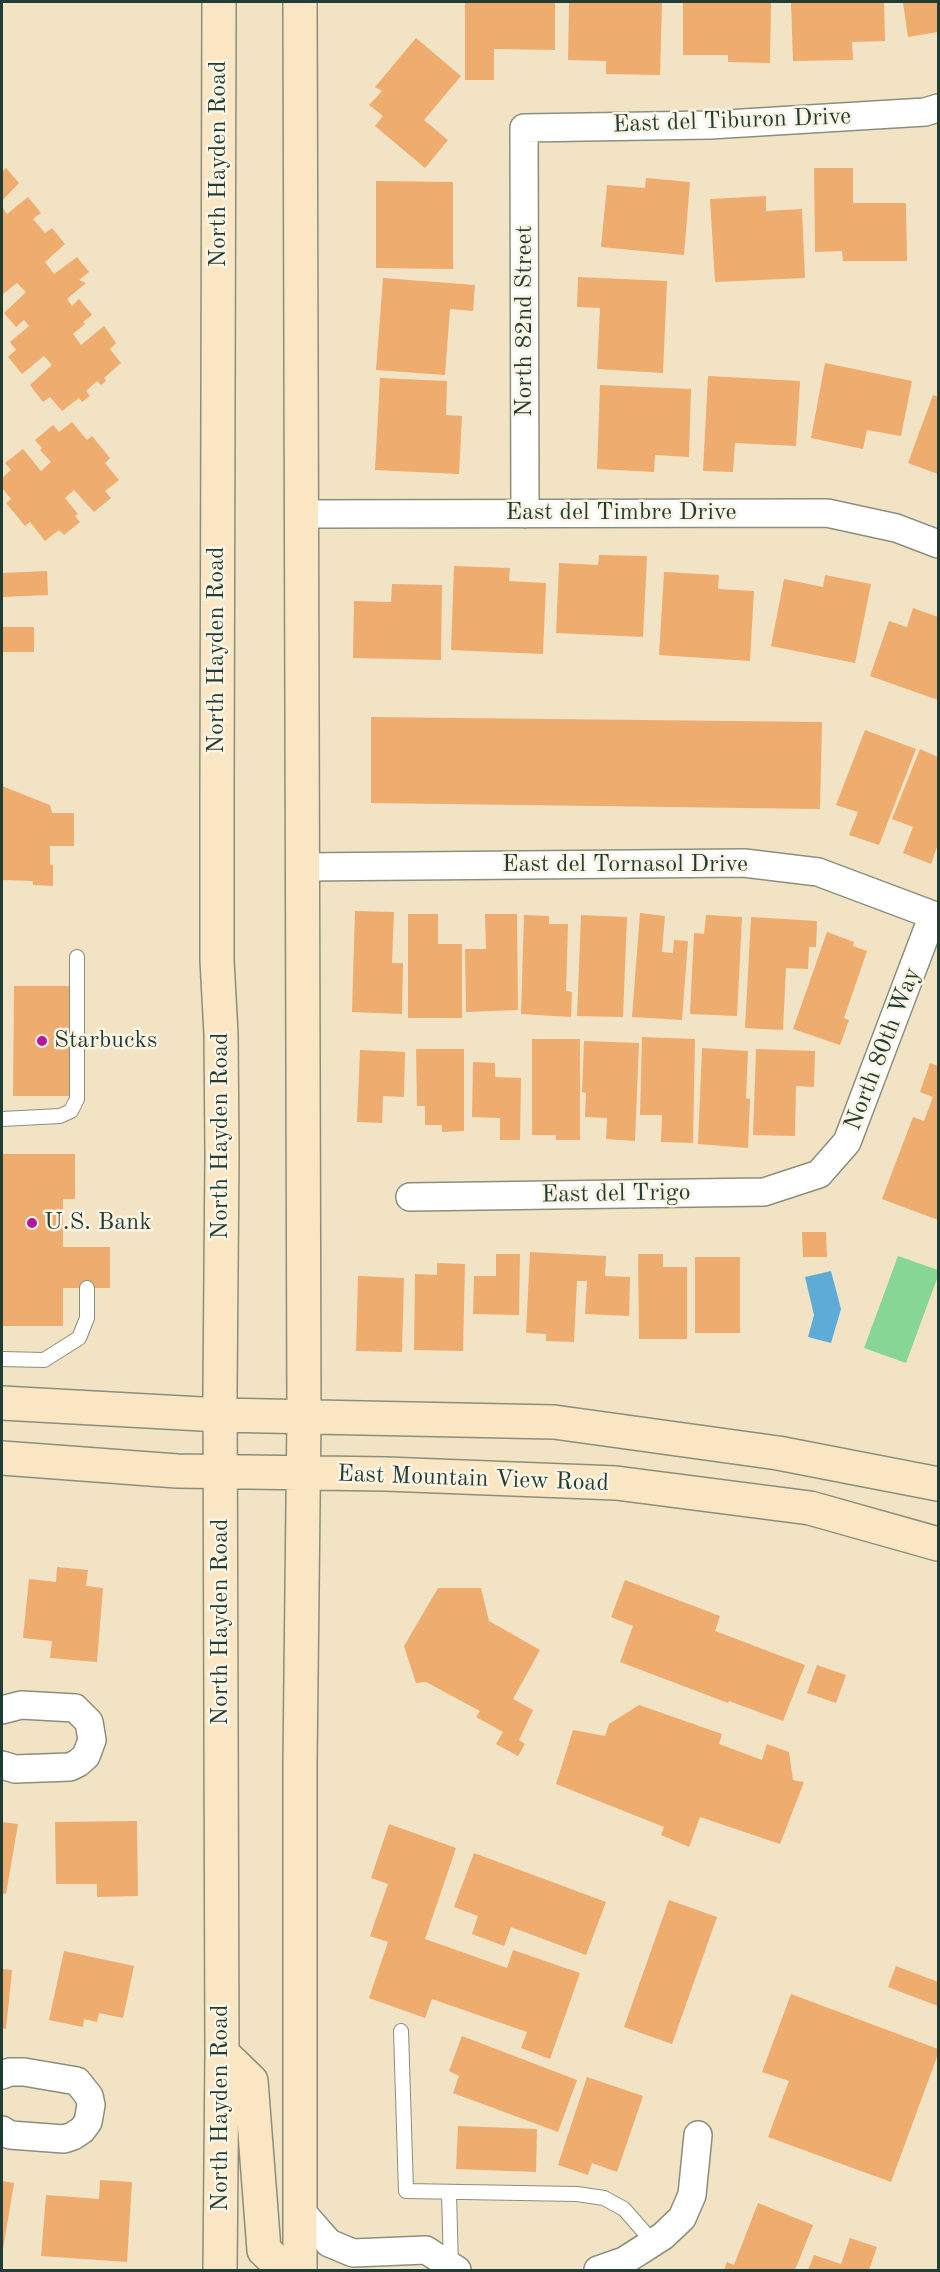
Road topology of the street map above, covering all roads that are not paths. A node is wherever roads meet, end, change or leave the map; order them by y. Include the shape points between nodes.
1 (219, 2) edge
2 (300, 2) edge
3 (939, 108) edge
4 (524, 128) joint
5 (300, 514) junction
6 (525, 514) junction
7 (939, 544) edge
8 (304, 867) junction
9 (936, 916) edge
10 (77, 957) dead end
11 (2, 1119) edge
12 (819, 1174) joint
13 (410, 1197) dead end
14 (87, 1288) dead end
15 (2, 1359) edge
16 (2, 1403) edge
17 (220, 1415) junction
18 (304, 1417) junction
19 (2, 1458) edge
20 (221, 1473) junction
21 (304, 1473) junction
22 (939, 1484) edge
23 (939, 1544) edge
24 (2, 1710) edge
25 (2, 1765) edge
26 (401, 2031) dead end
27 (222, 2053) junction
28 (2, 2075) edge
29 (2, 2130) edge
30 (698, 2135) dead end
31 (449, 2192) junction
32 (300, 2210) junction
33 (653, 2242) junction
34 (453, 2269) edge
35 (220, 2271) edge
36 (285, 2271) edge
37 (300, 2271) edge
38 (598, 2271) edge

1 - 17 main road, North Hayden Road
2 - 5 main road
3 - 4 street, East del Tiburon Drive via 926,112 710,125
4 - 6 street, North 82nd Street
5 - 6 street, East del Timbre Drive
5 - 8 main road
6 - 7 street, East del Timbre Drive via 828,513 896,528
8 - 9 street, East del Tornasol Drive via 744,862 818,872
8 - 18 main road
9 - 12 street, North 80th Way via 847,1143
10 - 11 lane via 77,1099 70,1111 60,1116
12 - 13 street, East del Trigo via 764,1192
14 - 15 lane via 87,1318 79,1338 44,1360
16 - 17 main road
17 - 18 main road
17 - 20 main road, North Hayden Road
18 - 21 main road
18 - 22 main road via 554,1422 778,1453
19 - 20 main road, East Mountain View Road
20 - 21 main road, East Mountain View Road
20 - 27 main road, North Hayden Road
21 - 23 main road, East Mountain View Road via 616,1483 810,1508
21 - 32 main road
24 - 25 street via 21,1705 75,1708 89,1722 92,1740 86,1756 70,1767 15,1769
26 - 31 lane via 406,2191
27 - 35 main road, North Hayden Road
27 - 36 main road via 251,2081 264,2250
28 - 29 street via 24,2072 77,2081 91,2105 82,2130 64,2139
30 - 33 street via 692,2195 682,2218
31 - 33 lane via 604,2198 624,2209
31 - 34 lane
32 - 34 street via 329,2243 353,2253 426,2250
32 - 37 main road
33 - 38 street via 624,2261

